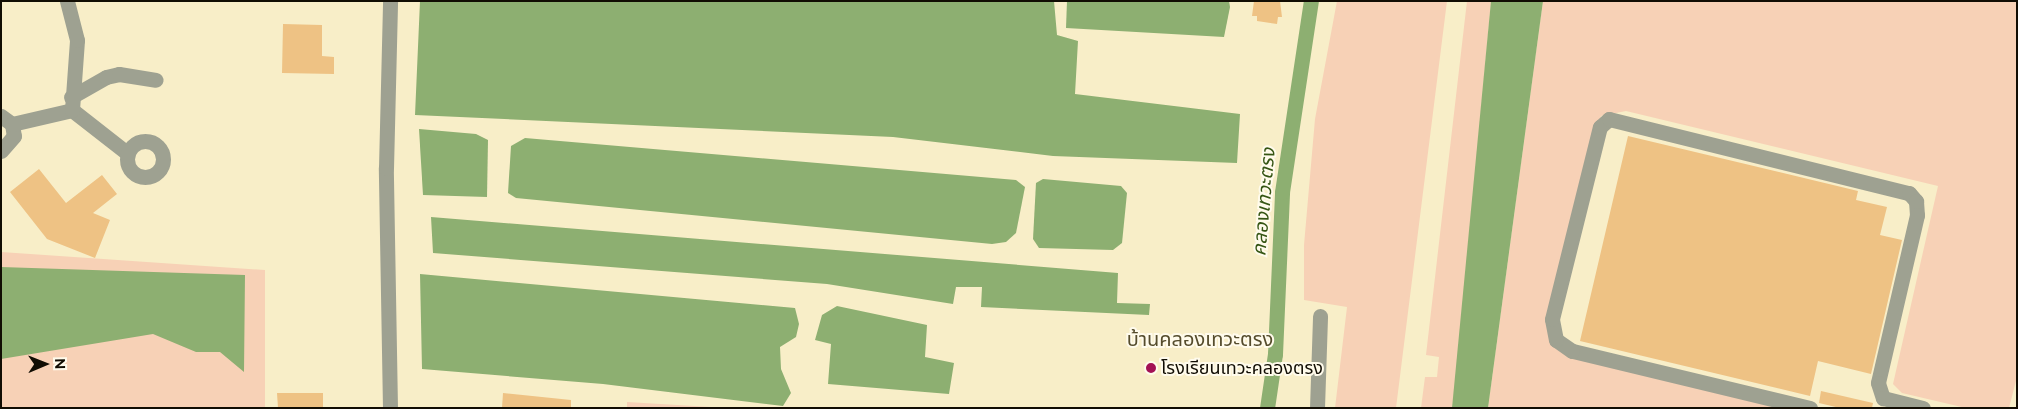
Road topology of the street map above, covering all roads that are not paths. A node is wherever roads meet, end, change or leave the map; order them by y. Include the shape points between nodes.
1 (67, 1) edge
2 (390, 1) edge
3 (156, 80) dead end
4 (72, 104) junction
5 (7, 120) edge
6 (1, 151) edge
7 (127, 153) dead end
8 (1320, 316) dead end
9 (1880, 403) edge
10 (390, 408) edge
11 (1317, 408) edge
12 (1810, 408) edge
13 (1923, 408) edge

1 - 4 street via 77,40
2 - 10 street via 386,168
3 - 4 street via 113,75
4 - 5 street
4 - 7 street
5 - 6 street via 12,142
8 - 11 street
9 - 12 street via 1878,383 1917,215 1916,202 1909,193 1610,119 1600,127 1552,319 1556,340 1572,351
9 - 13 street

